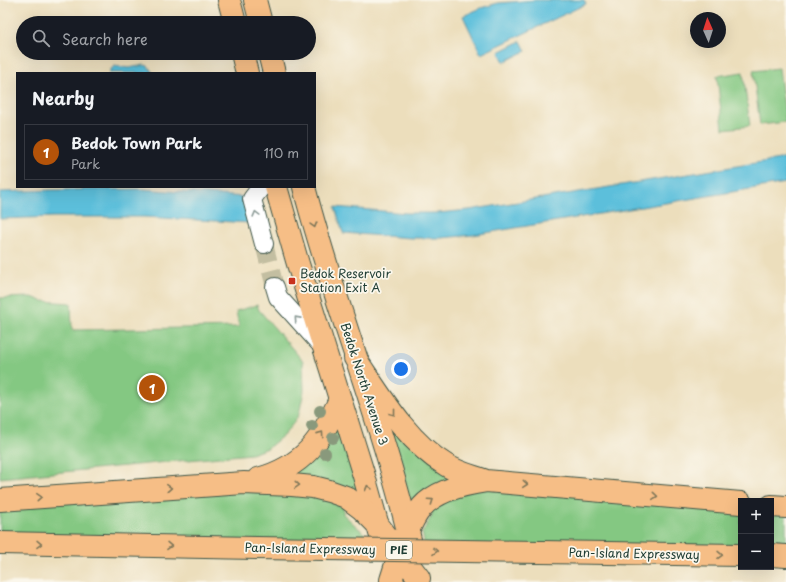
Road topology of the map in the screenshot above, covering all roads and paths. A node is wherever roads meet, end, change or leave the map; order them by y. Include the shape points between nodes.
1 (230, 0) edge
2 (255, 0) edge
3 (233, 16) edge
4 (259, 16) edge
5 (244, 60) edge
6 (271, 60) edge
7 (247, 72) edge
8 (274, 72) edge
9 (260, 188) edge
10 (276, 188) edge
11 (304, 188) edge
12 (264, 244) tunnel mouth
13 (275, 287) tunnel mouth
14 (323, 348) junction
15 (355, 358) junction
16 (340, 399) junction
17 (486, 481) junction
18 (244, 483) junction
19 (0, 500) edge
20 (738, 503) edge
21 (774, 506) edge
22 (786, 507) edge
23 (378, 525) junction
24 (408, 532) junction
25 (0, 543) edge
26 (400, 553) junction
27 (738, 555) edge
28 (774, 555) edge
29 (786, 556) edge
30 (392, 581) edge
31 (419, 581) edge

1 - 3 main road
2 - 4 main road
5 - 7 main road
6 - 8 main road
12 -> 9 lane via 252,199
10 - 14 main road
11 -> 15 main road, Bedok North Avenue 3
14 -> 13 lane via 278,296
14 - 16 main road
15 -> 17 main road via 389,407 422,446 450,468
15 - 24 main road, Bedok North Avenue 3 via 393,473
18 -> 16 main road via 280,472 298,461 320,434
23 -> 16 main road
17 -> 20 main road
24 -> 17 main road via 419,511 432,500 456,488
19 -> 18 main road
18 -> 23 main road via 301,486 329,491 346,497
21 - 22 main road
23 - 26 main road
23 - 30 main road
24 - 26 main road
24 - 31 main road, Bedok North Avenue 3
25 -> 27 main road, Pan-Island Expressway / PIE, bridge
26 - 30 main road
26 - 31 main road
28 - 29 main road

